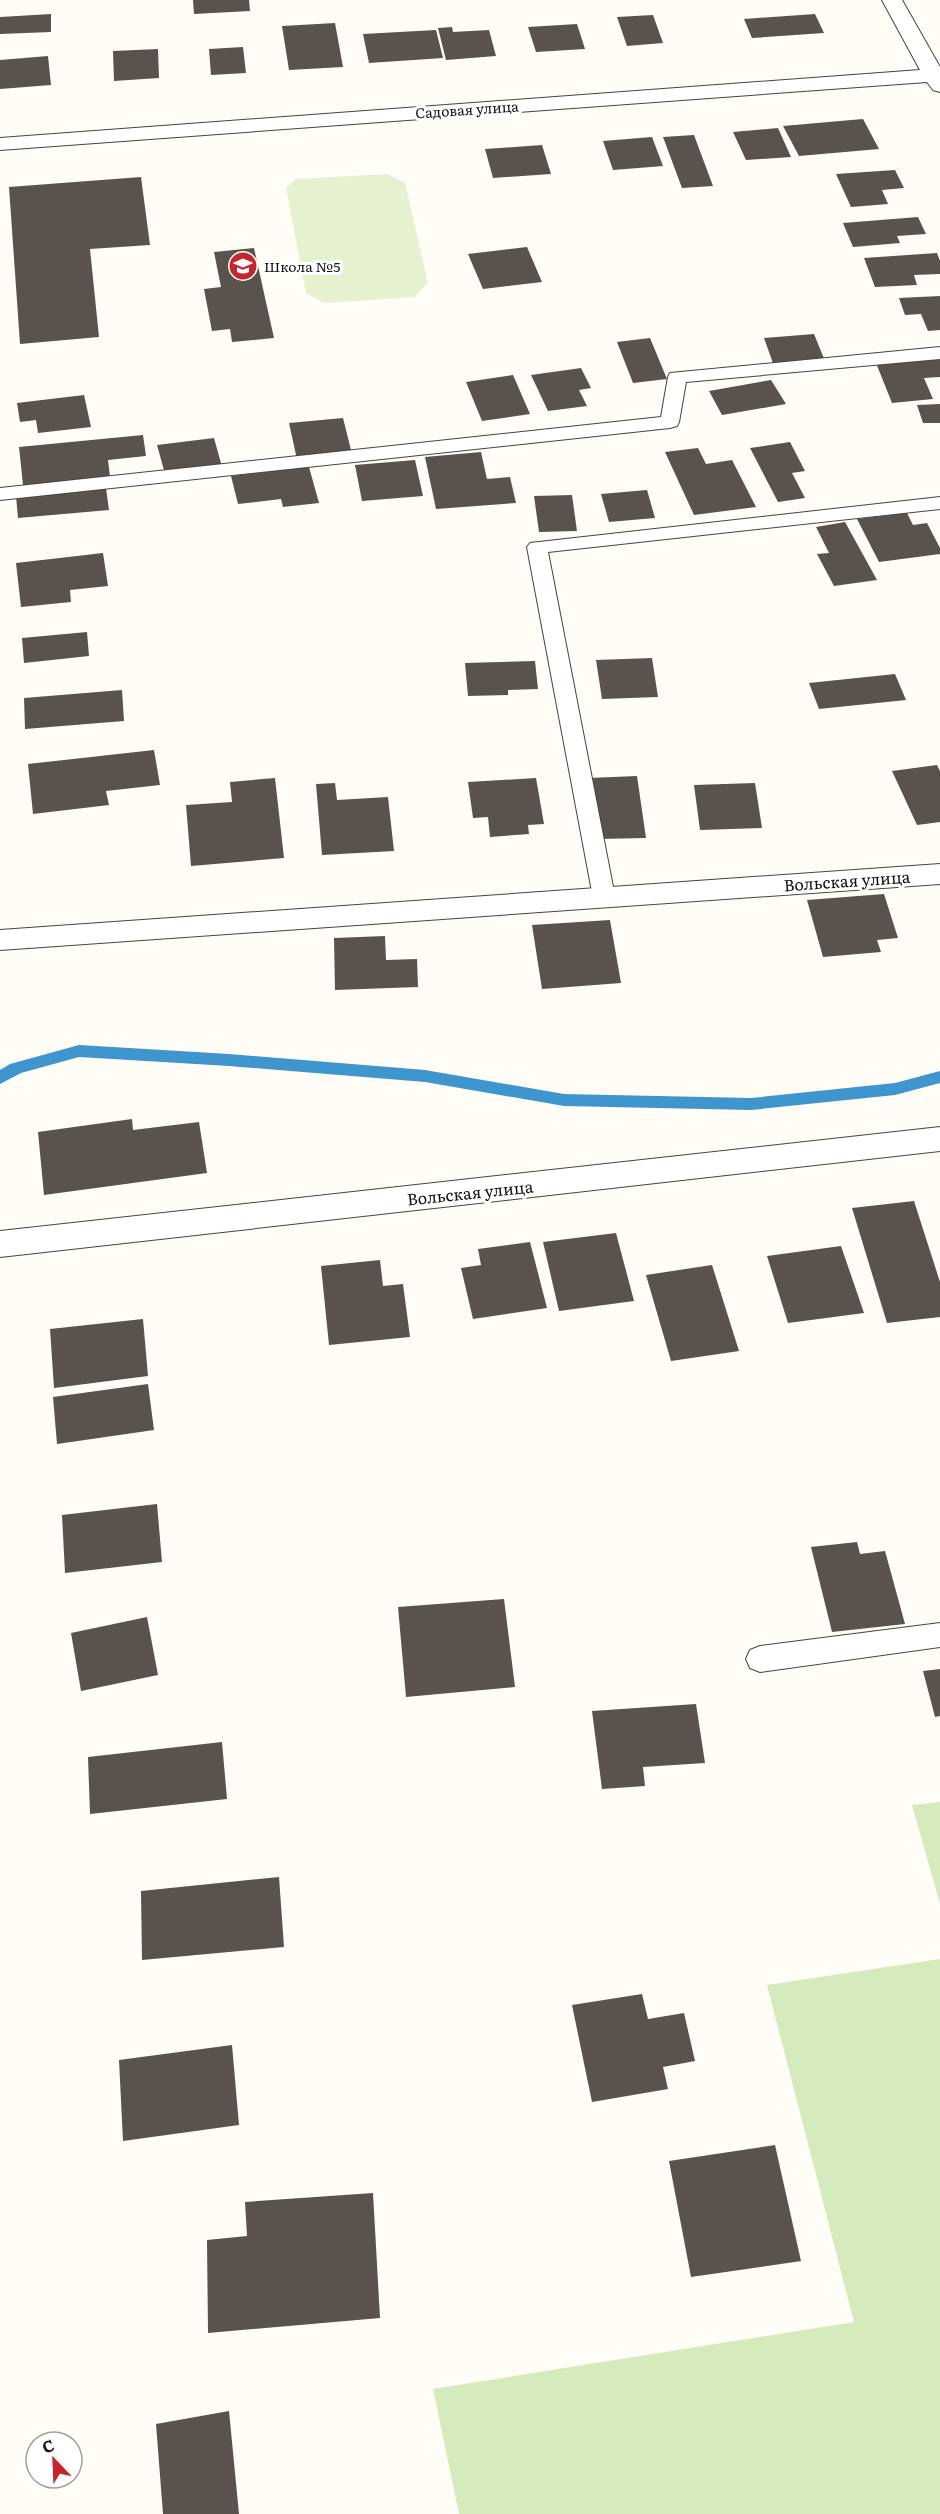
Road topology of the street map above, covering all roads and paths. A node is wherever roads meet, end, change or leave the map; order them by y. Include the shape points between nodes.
1 (892, 0) edge
2 (936, 72) edge
3 (0, 144) edge
4 (940, 353) edge
5 (0, 494) edge
6 (940, 503) edge
7 (940, 874) edge
8 (604, 897) junction
9 (0, 940) edge
10 (940, 1139) edge
11 (0, 1244) edge
12 (940, 1635) edge
13 (760, 1659) dead end

1 - 2 street
2 - 3 street, Садовая улица
4 - 5 lane via 677,377 670,422
6 - 8 lane via 537,547
7 - 8 street, Вольская улица
8 - 9 street, Вольская улица
10 - 11 street, Вольская улица
12 - 13 lane

